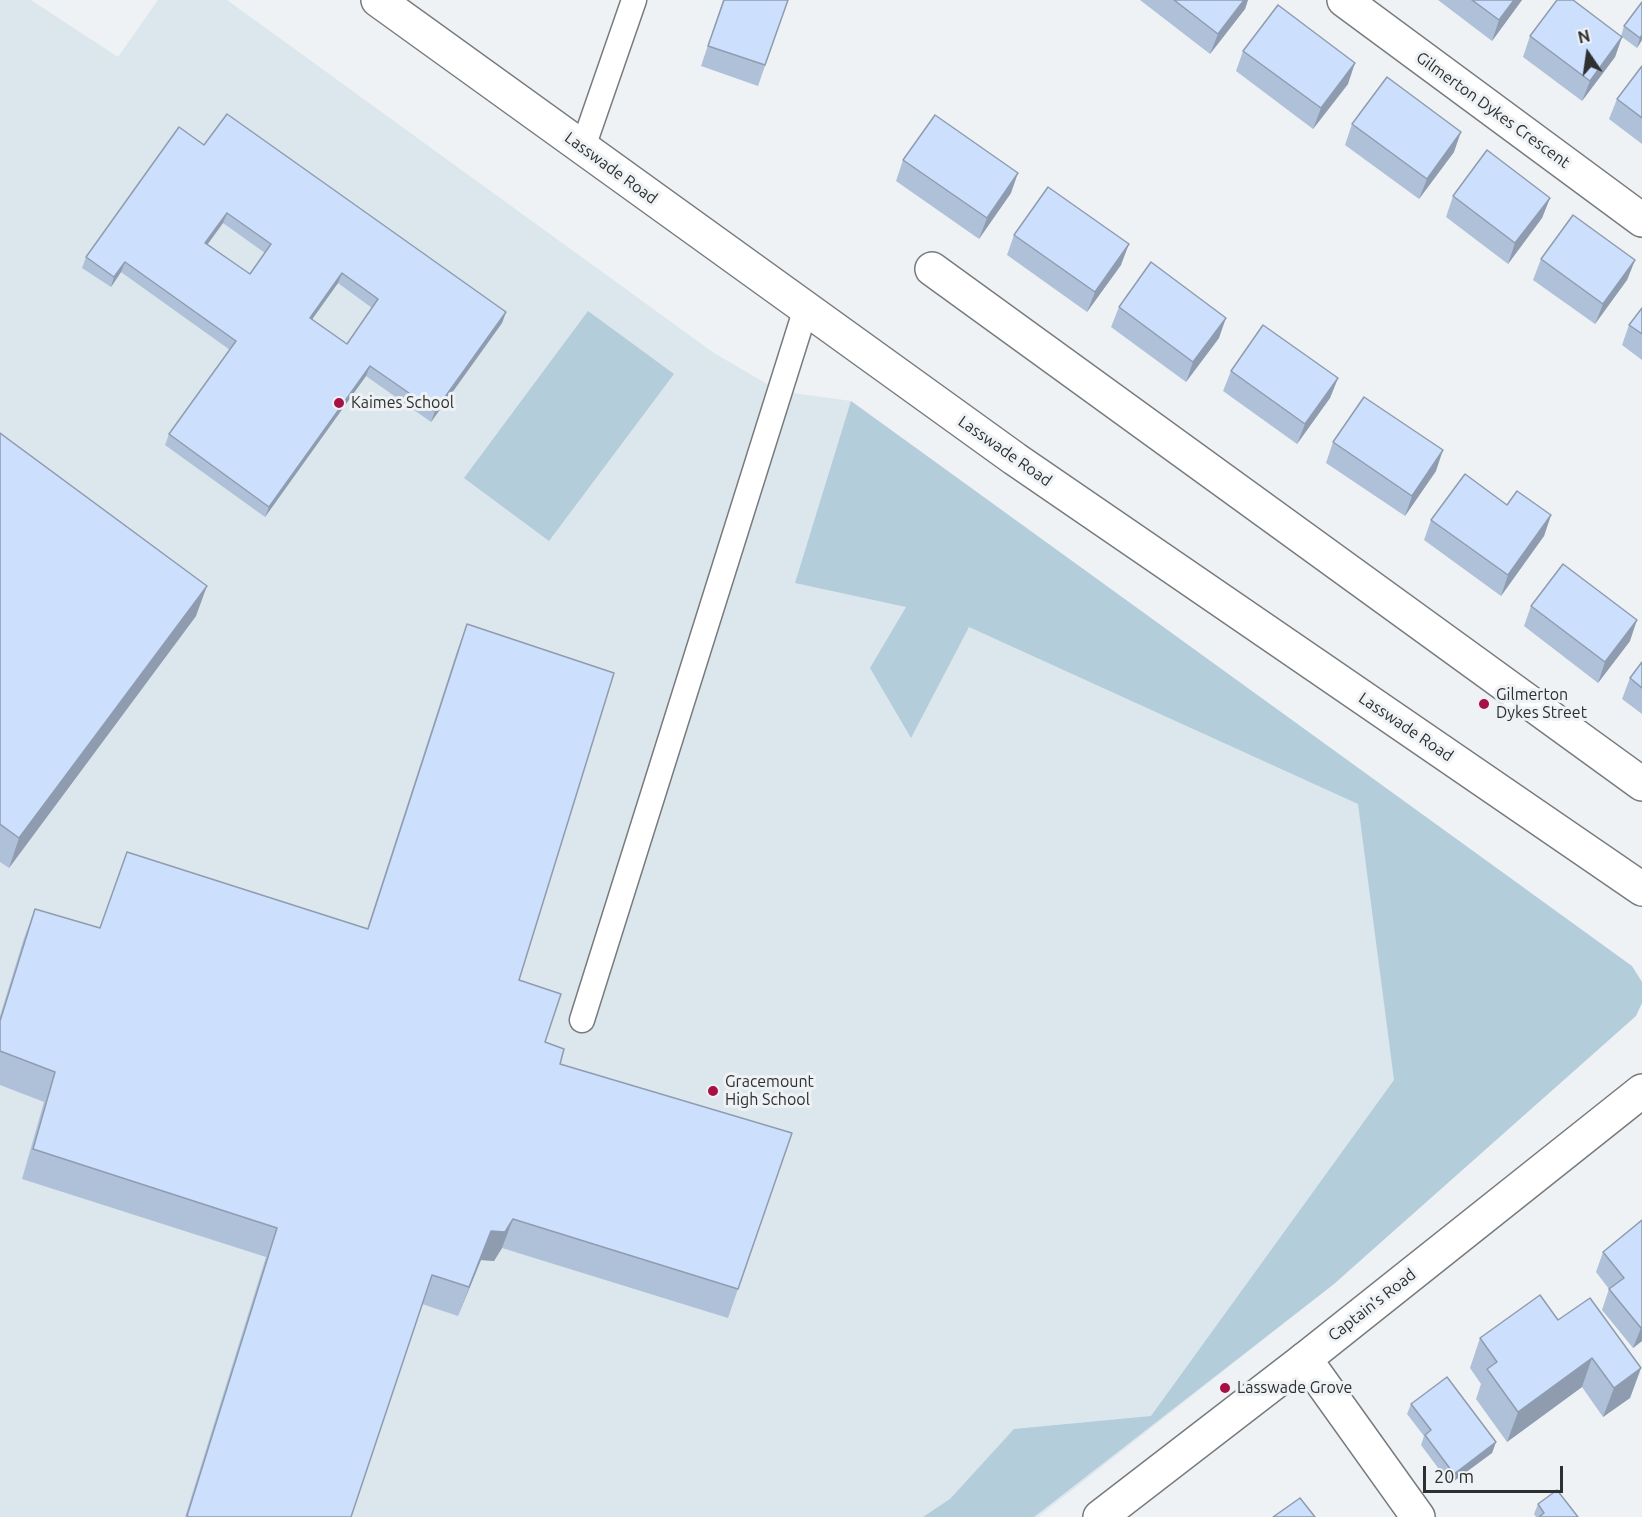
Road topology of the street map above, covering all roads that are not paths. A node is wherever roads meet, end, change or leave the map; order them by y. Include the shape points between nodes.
1 (378, 0) edge
2 (634, 0) edge
3 (1344, 0) edge
4 (583, 147) junction
5 (1642, 220) edge
6 (932, 269) dead end
7 (806, 308) junction
8 (1642, 784) edge
9 (1642, 889) edge
10 (582, 1020) dead end
11 (1642, 1091) edge
12 (1305, 1359) junction
13 (1100, 1517) edge
14 (1418, 1517) edge

1 - 4 street, Lasswade Road
2 - 4 lane
3 - 5 street, Gilmerton Dykes Crescent
4 - 7 street, Lasswade Road
6 - 8 street
7 - 9 street, Lasswade Road via 1015,459
7 - 10 lane
11 - 12 street, Captain's Road
12 - 13 street, Captain's Road
12 - 14 street

